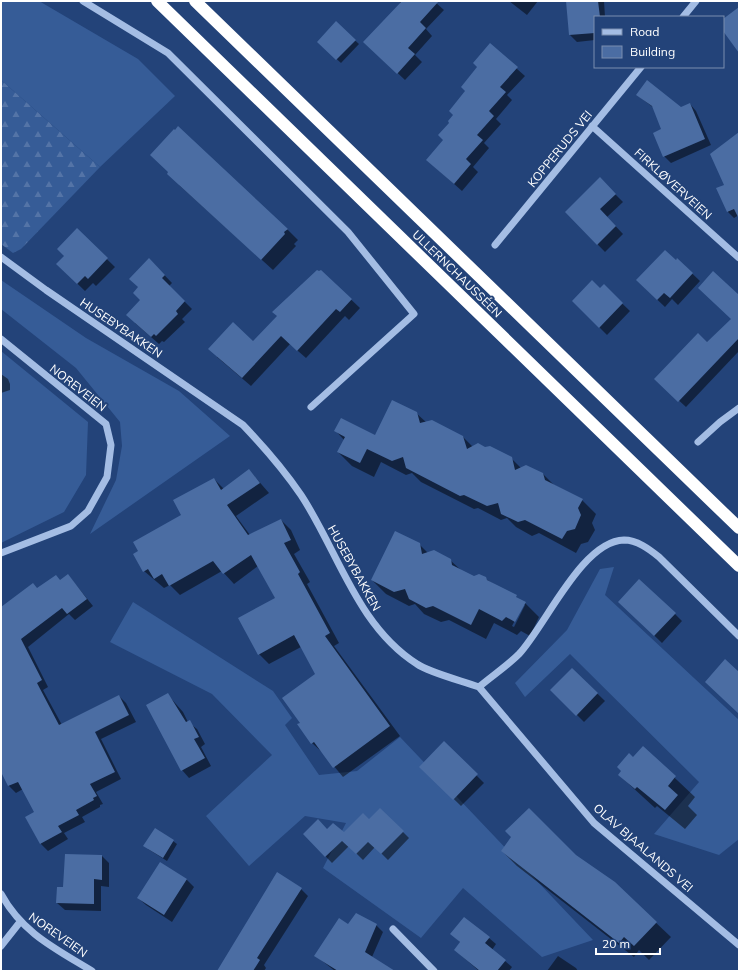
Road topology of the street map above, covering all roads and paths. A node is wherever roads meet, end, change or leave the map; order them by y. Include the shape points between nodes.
1 (83, 1) edge
2 (157, 1) edge
3 (195, 1) edge
4 (696, 1) edge
5 (683, 16) edge
6 (640, 68) edge
7 (592, 126) junction
8 (495, 245) dead end
9 (1, 258) edge
10 (739, 258) edge
11 (1, 339) edge
12 (311, 407) dead end
13 (739, 408) edge
14 (698, 442) dead end
15 (739, 528) edge
16 (1, 553) edge
17 (739, 566) edge
18 (739, 636) edge
19 (479, 687) junction
20 (1, 894) edge
21 (20, 922) junction
22 (393, 928) dead end
23 (739, 945) edge
24 (1, 946) edge
25 (92, 971) edge
26 (434, 971) edge

1 - 12 street via 168,53 348,232 414,314
2 - 17 highway, ULLERNCHAUSSÉEN
3 - 15 highway, ULLERNCHAUSSÉEN
4 - 5 street
6 - 7 street, KOPPERUDS VEI
7 - 8 street, KOPPERUDS VEI
7 - 10 street, FIRKLØVERVEIEN
9 - 19 street, HUSEBYBAKKEN via 243,425 301,495 369,618 392,645 418,665
11 - 16 street, NOREVEIEN via 106,424 111,445 107,476 88,511 71,526
13 - 14 street
18 - 19 street via 659,556 648,548 624,540 600,548 586,560 519,654
19 - 23 street, OLAV BJAALANDS VEI via 594,823
20 - 21 street, NOREVEIEN
21 - 24 street
21 - 25 street, NOREVEIEN via 53,947
22 - 26 street

